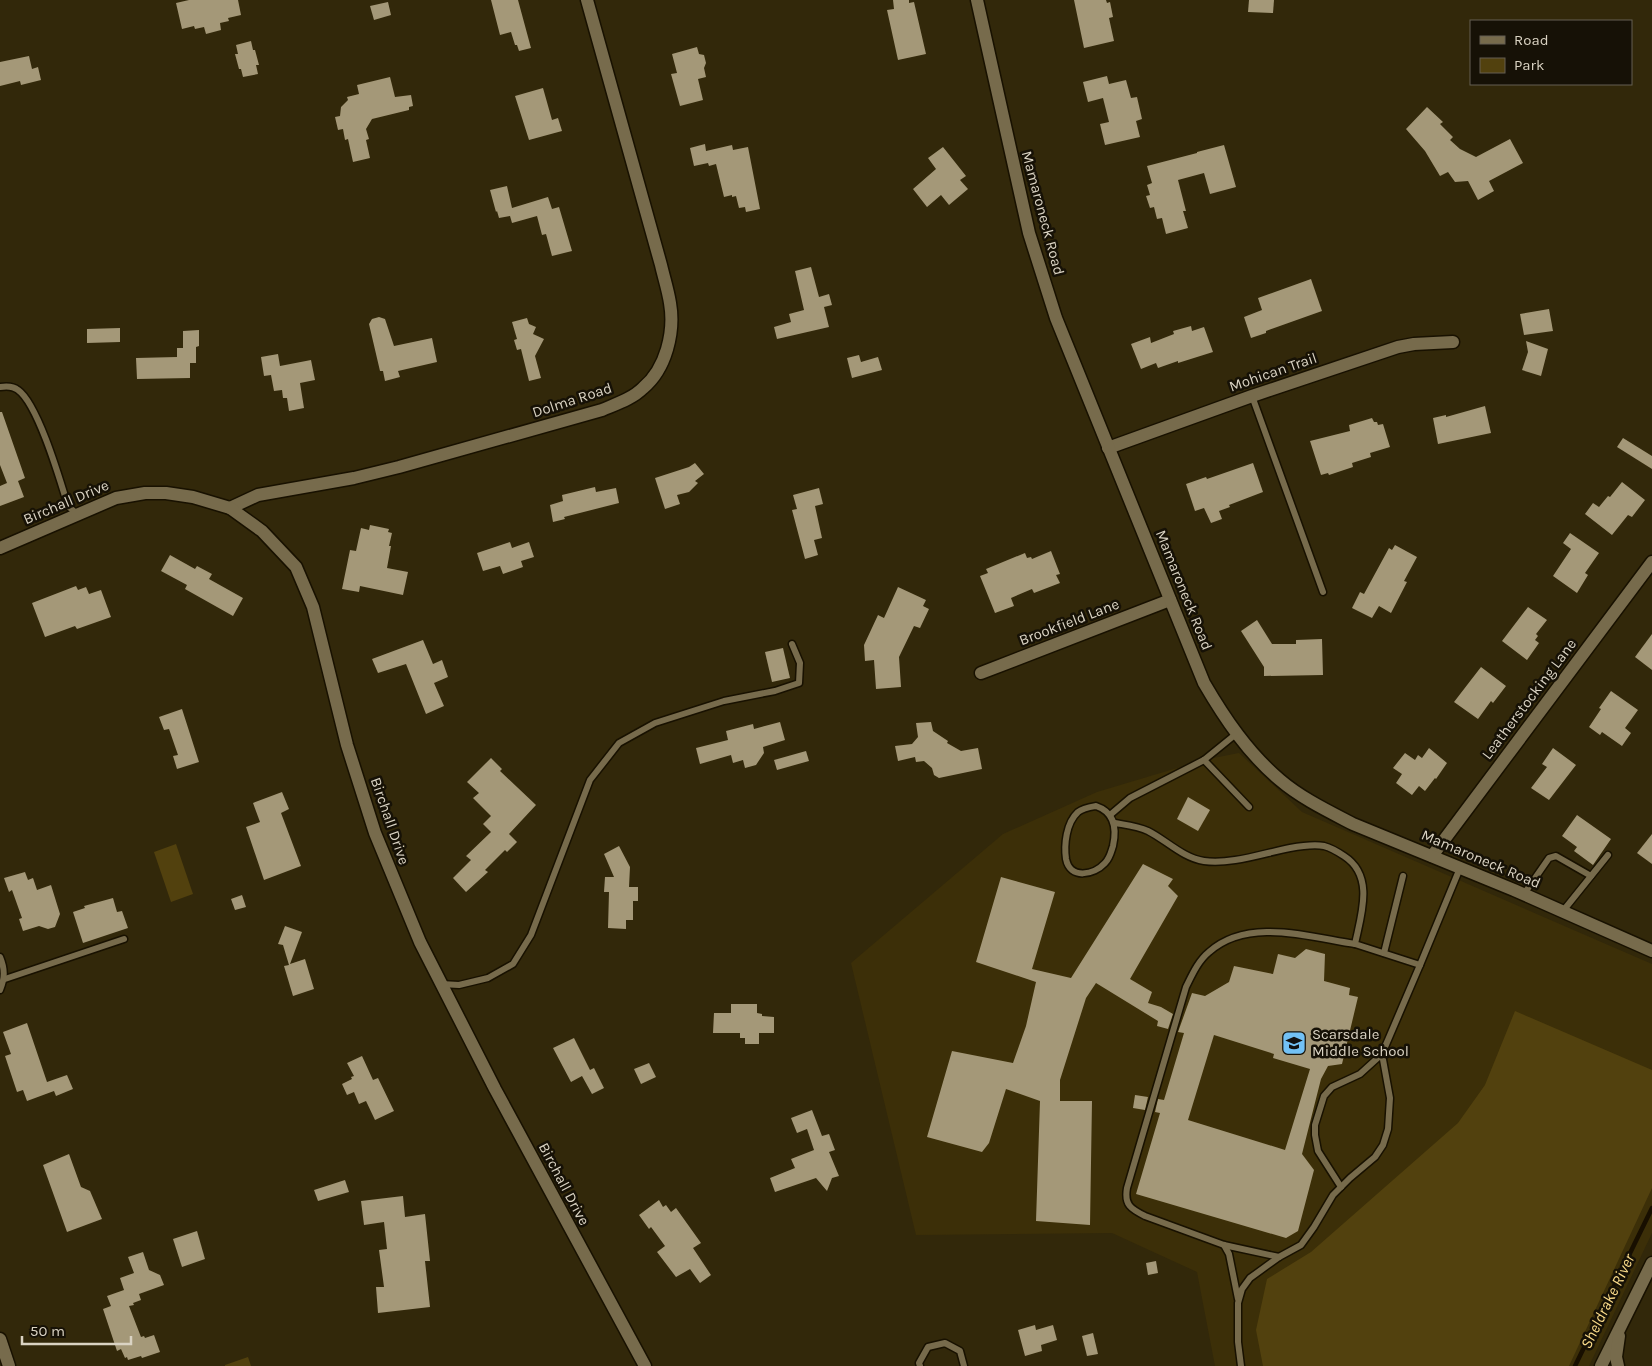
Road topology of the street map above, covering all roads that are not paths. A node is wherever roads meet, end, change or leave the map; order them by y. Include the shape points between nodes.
1 (587, 0) edge
2 (977, 0) edge
3 (1453, 342) dead end
4 (0, 387) edge
5 (1252, 396) junction
6 (1108, 448) junction
7 (230, 508) junction
8 (76, 514) junction
9 (0, 548) edge
10 (1652, 562) edge
11 (1323, 592) dead end
12 (1170, 600) junction
13 (792, 644) dead end
14 (981, 673) dead end
15 (1236, 734) junction
16 (1204, 760) junction
17 (1249, 807) dead end
18 (1110, 814) junction
19 (1115, 823) junction
20 (1608, 855) dead end
21 (1432, 856) junction
22 (1460, 868) junction
23 (1403, 876) dead end
24 (1590, 876) junction
25 (1524, 894) junction
26 (1563, 912) junction
27 (124, 939) dead end
28 (1355, 944) junction
29 (1652, 951) edge
30 (1384, 954) junction
31 (0, 957) edge
32 (1420, 965) junction
33 (5, 979) junction
34 (441, 984) junction
35 (0, 990) edge
36 (1382, 1054) junction
37 (1341, 1187) junction
38 (1224, 1245) junction
39 (1279, 1257) junction
40 (1652, 1263) edge
41 (1238, 1302) junction
42 (1620, 1327) junction
43 (0, 1339) edge
44 (9, 1366) edge
45 (645, 1366) edge
46 (920, 1366) edge
47 (964, 1366) edge
48 (1241, 1366) edge
49 (1601, 1366) edge
50 (1618, 1366) edge

1 - 7 street, Dolma Road via 670,304 668,343 663,362 654,376 628,399 602,410 399,467 258,495
2 - 6 street, Mamaroneck Road via 1029,233 1056,318
3 - 5 street, Mohican Trail via 1398,347
4 - 8 lane via 11,386 19,390 35,412 68,506
5 - 6 street, Mohican Trail
5 - 11 lane
6 - 12 street, Mamaroneck Road
7 - 8 street, Birchall Drive via 193,497 145,493 116,498
7 - 34 street, Birchall Drive via 262,531 296,567 303,581 320,632 347,745 375,832 420,942
8 - 9 street, Birchall Drive
10 - 21 street, Leatherstocking Lane
12 - 14 street, Brookfield Lane
12 - 15 street, Mamaroneck Road via 1204,683
13 - 34 lane via 800,663 799,683 724,701 655,723 619,743 590,780 531,935 513,964 488,978 459,985
15 - 16 lane
15 - 21 street, Mamaroneck Road via 1280,780 1303,796 1353,824
16 - 17 lane
16 - 18 lane via 1130,798
18 - 19 lane
18 - 19 lane via 1096,806 1078,813 1066,841 1066,860 1070,868 1076,873 1086,874 1106,862 1114,841
19 - 28 lane via 1136,826 1202,861 1226,861 1316,845 1333,849 1348,859 1362,882 1364,899
20 - 24 lane
21 - 22 street, Mamaroneck Road
22 - 25 street, Mamaroneck Road
22 - 32 lane
23 - 30 lane
24 - 25 lane via 1556,856 1550,858
24 - 26 lane
25 - 26 street, Mamaroneck Road
26 - 29 street, Mamaroneck Road
27 - 33 lane
28 - 30 lane
28 - 38 lane via 1283,932 1245,935 1230,939 1209,952 1186,988 1125,1198 1145,1216
30 - 32 lane
31 - 33 lane
32 - 36 lane
33 - 35 lane
34 - 45 street, Birchall Drive
36 - 37 lane via 1390,1098 1388,1129 1375,1157
36 - 37 lane via 1360,1074 1332,1087 1324,1096 1315,1125 1318,1151
37 - 39 lane via 1301,1246
38 - 39 lane
38 - 41 lane via 1229,1254
39 - 41 lane via 1250,1278
40 - 42 street
41 - 48 lane
42 - 49 street
42 - 50 street
43 - 44 street
46 - 47 lane via 928,1347 945,1343 960,1351

